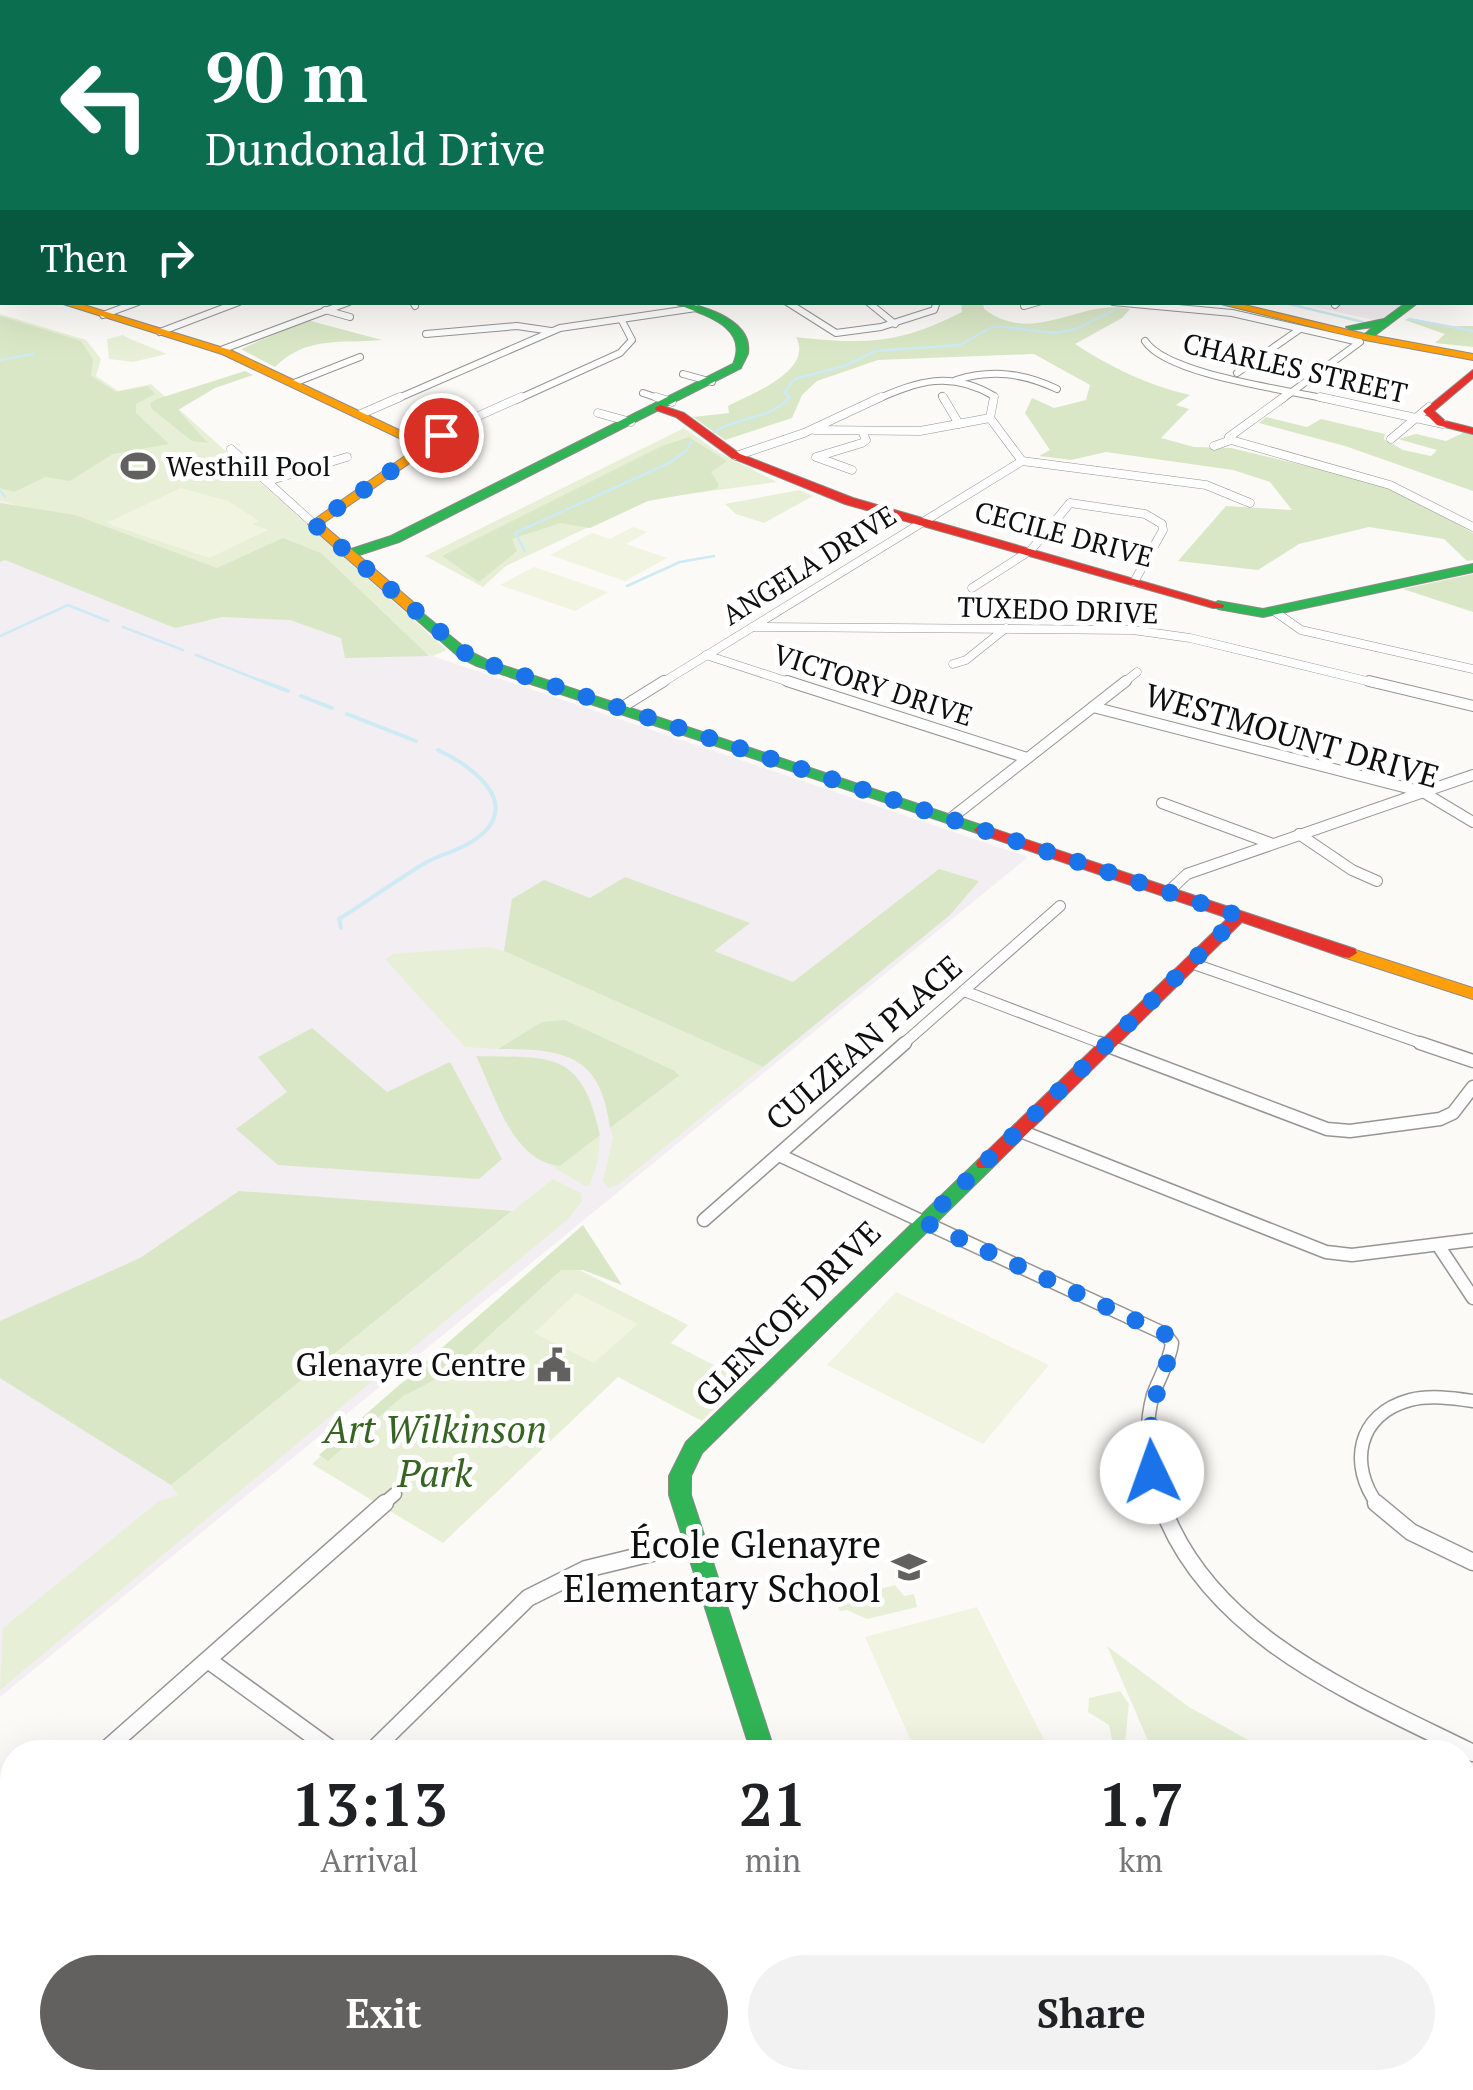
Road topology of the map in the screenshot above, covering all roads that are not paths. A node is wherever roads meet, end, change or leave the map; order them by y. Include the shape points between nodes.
1 (71, 305) edge
2 (130, 305) edge
3 (231, 305) edge
4 (340, 305) edge
5 (687, 305) edge
6 (794, 305) edge
7 (872, 305) edge
8 (935, 305) edge
9 (1028, 305) edge
10 (1231, 305) edge
11 (1248, 305) edge
12 (1261, 305) edge
13 (1410, 305) edge
14 (1024, 306) dead end
15 (1168, 306) edge
16 (696, 308) junction
17 (325, 310) junction
18 (103, 315) junction
19 (350, 317) dead end
20 (621, 319) junction
21 (1387, 322) junction
22 (1302, 323) junction
23 (895, 324) junction
24 (1330, 324) junction
25 (551, 331) junction
26 (160, 332) junction
27 (426, 334) dead end
28 (1364, 337) junction
29 (1145, 341) dead end
30 (221, 350) junction
31 (1473, 354) edge
32 (360, 358) dead end
33 (1237, 373) dead end
34 (1473, 373) edge
35 (682, 374) dead end
36 (953, 381) junction
37 (712, 382) junction
38 (294, 383) junction
39 (1057, 389) dead end
40 (1290, 392) junction
41 (643, 393) dead end
42 (942, 396) dead end
43 (666, 405) junction
44 (598, 412) dead end
45 (361, 414) junction
46 (1439, 414) junction
47 (990, 418) junction
48 (1414, 418) junction
49 (630, 422) junction
50 (959, 424) junction
51 (810, 430) junction
52 (862, 431) junction
53 (1470, 431) edge
54 (1391, 439) dead end
55 (1230, 440) junction
56 (418, 443) junction
57 (1214, 446) dead end
58 (231, 449) dead end
59 (736, 456) junction
60 (347, 457) dead end
61 (1022, 461) junction
62 (852, 470) dead end
63 (268, 481) junction
64 (1250, 503) dead end
65 (919, 523) junction
66 (314, 524) junction
67 (1473, 527) edge
68 (1027, 552) junction
69 (350, 554) junction
70 (1473, 568) edge
71 (1134, 582) junction
72 (972, 588) dead end
73 (1274, 611) junction
74 (753, 627) junction
75 (1006, 628) junction
76 (706, 655) junction
77 (953, 664) dead end
78 (1473, 669) edge
79 (1136, 672) dead end
80 (1473, 706) edge
81 (1093, 707) junction
82 (619, 709) junction
83 (1027, 758) junction
84 (1473, 775) edge
85 (1423, 792) junction
86 (1162, 803) dead end
87 (950, 819) junction
88 (1473, 822) edge
89 (1299, 834) junction
90 (1270, 843) junction
91 (1376, 881) dead end
92 (1168, 892) junction
93 (1060, 906) dead end
94 (1239, 916) junction
95 (1191, 963) junction
96 (964, 991) junction
97 (1473, 994) edge
98 (1104, 1046) junction
99 (1473, 1061) edge
100 (1473, 1087) edge
101 (1018, 1130) junction
102 (779, 1154) junction
103 (704, 1220) dead end
104 (924, 1222) junction
105 (1473, 1240) edge
106 (1438, 1244) junction
107 (1473, 1298) edge
108 (1473, 1401) edge
109 (395, 1494) dead end
110 (693, 1543) junction
111 (1473, 1562) edge
112 (208, 1660) junction
113 (117, 1740) edge
114 (318, 1740) edge
115 (383, 1740) edge
116 (758, 1740) edge
117 (1448, 1740) edge

1 - 18 street
2 - 18 street
3 - 26 street
4 - 17 street
5 - 16 street
6 - 23 street via 832,332
7 - 23 street
8 - 23 street via 930,313
9 - 14 street
10 - 28 street
11 - 22 street
12 - 22 street
13 - 21 street
15 - 22 street
16 - 20 street
16 - 37 street via 721,319 744,341 737,366
17 - 19 street
17 - 30 street
18 - 26 street
20 - 25 street
20 - 56 street via 632,340 620,352
21 - 24 street via 1364,328
21 - 28 street
22 - 24 street
22 - 28 street
22 - 33 street
24 - 28 street
25 - 27 street via 516,326
25 - 45 street
26 - 30 street
28 - 31 street
28 - 31 street
28 - 40 street
29 - 40 street, CHARLES STREET via 1179,366
30 - 38 street
32 - 38 street
34 - 46 street
35 - 37 street
36 - 39 street via 1009,373
36 - 47 street via 994,396
36 - 51 street via 901,387
37 - 43 street
38 - 45 street
40 - 48 street, CHARLES STREET
40 - 55 street
41 - 43 street
42 - 50 street
43 - 49 street
43 - 59 street, CECILE DRIVE
44 - 49 street
45 - 56 street
46 - 48 street, CHARLES STREET
46 - 48 street
46 - 53 street
47 - 50 street
47 - 61 street
48 - 54 street
49 - 69 street via 395,539
50 - 52 street
51 - 52 street
51 - 59 street
52 - 62 street via 866,440 816,457
55 - 57 street
55 - 67 street via 1390,485
56 - 66 street via 410,458
58 - 63 street
59 - 65 street, CECILE DRIVE
60 - 63 street
61 - 64 street via 1206,485
61 - 65 street, ANGELA DRIVE
63 - 66 street
65 - 68 street, CECILE DRIVE
65 - 74 street, ANGELA DRIVE
66 - 69 street
68 - 71 street, CECILE DRIVE
68 - 71 street via 1070,503 1145,514 1163,530
68 - 72 street
69 - 82 street via 471,658
70 - 73 street, CECILE DRIVE
71 - 73 street, CECILE DRIVE via 1242,612
73 - 78 street via 1301,630
74 - 75 street, TUXEDO DRIVE
74 - 76 street, ANGELA DRIVE
75 - 77 street
75 - 80 street, TUXEDO DRIVE via 1190,638
76 - 82 street, ANGELA DRIVE
76 - 83 street, VICTORY DRIVE
79 - 81 street
81 - 83 street
81 - 85 street, WESTMOUNT DRIVE
82 - 87 street
83 - 87 street
84 - 85 street
85 - 88 street, WESTMOUNT DRIVE
85 - 89 street
86 - 90 street
87 - 92 street
89 - 90 street
89 - 91 street
90 - 92 street via 1186,874
92 - 94 street
93 - 96 street, CULZEAN PLACE
94 - 95 street, GLENCOE DRIVE
94 - 97 street
95 - 98 street, GLENCOE DRIVE
95 - 99 street
96 - 98 street
96 - 102 street, CULZEAN PLACE
98 - 100 street via 1333,1131 1440,1119 1453,1114
98 - 101 street, GLENCOE DRIVE
101 - 104 street, GLENCOE DRIVE
101 - 106 street via 1326,1252
102 - 103 street, CULZEAN PLACE
102 - 104 street
104 - 110 street, GLENCOE DRIVE via 694,1448 680,1476
104 - 117 street via 1165,1334 1172,1344 1150,1409 1152,1472 1174,1534 1204,1581 1289,1656
105 - 106 street
106 - 107 street
108 - 111 street via 1409,1400 1387,1409 1370,1423 1356,1453 1365,1490 1379,1507 1401,1526
109 - 112 street
110 - 115 street via 553,1580
110 - 116 street, GLENCOE DRIVE
112 - 113 street
112 - 114 street

